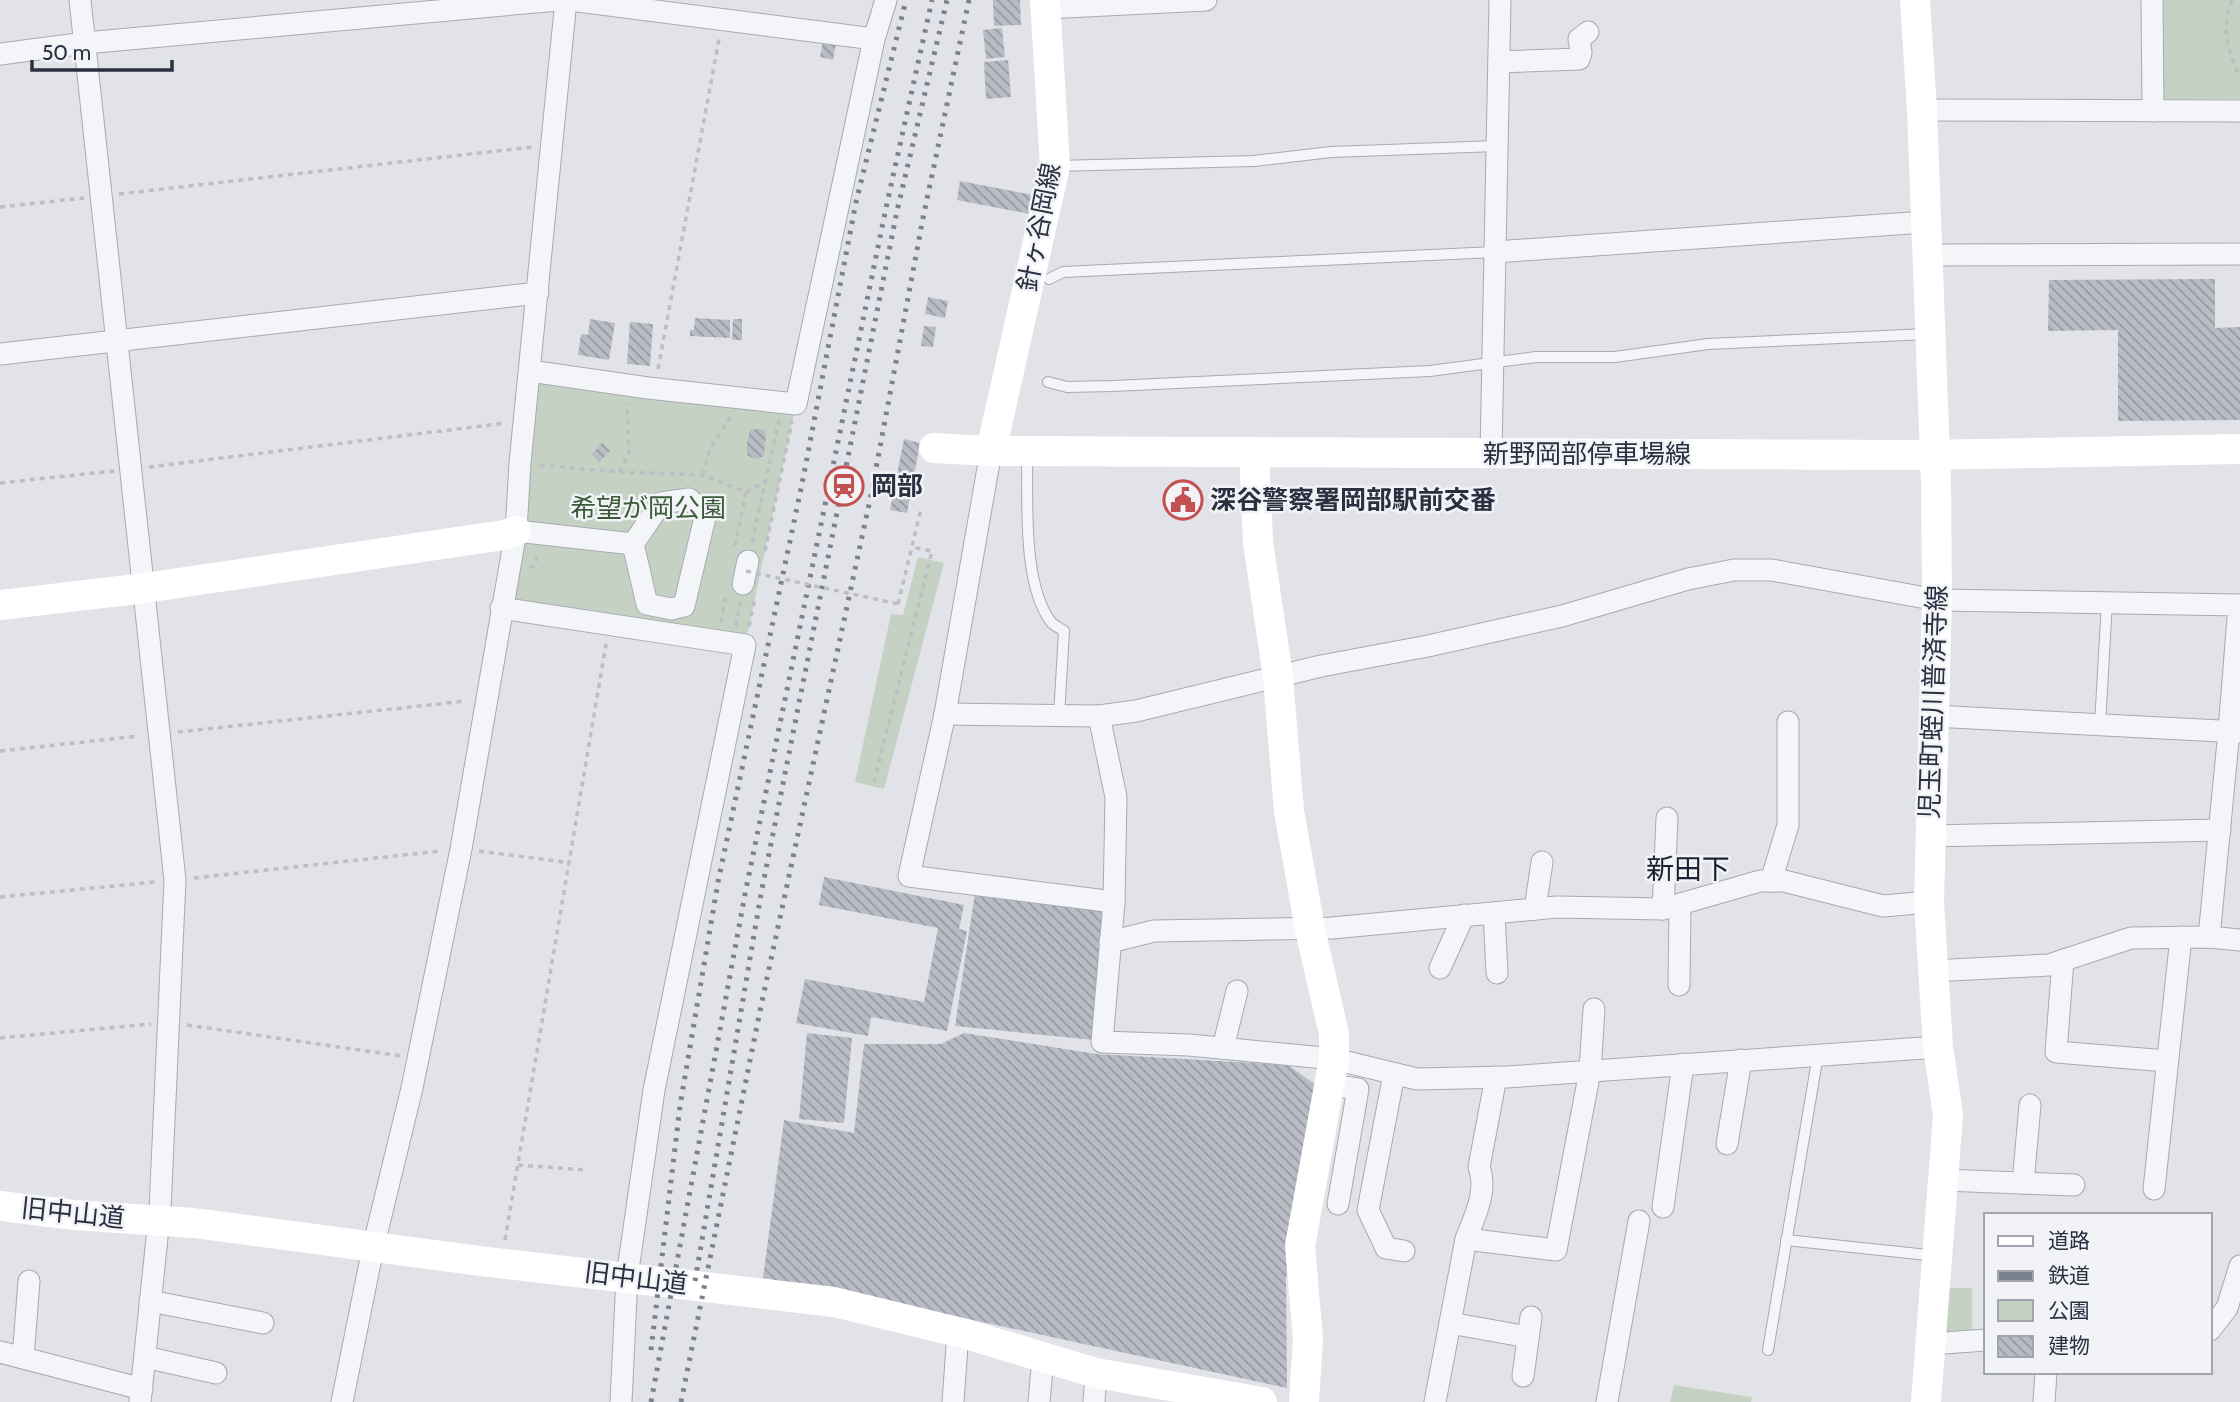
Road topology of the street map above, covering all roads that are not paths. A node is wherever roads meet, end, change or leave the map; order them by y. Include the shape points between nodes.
1 (80, 0) edge
2 (558, 0) edge
3 (568, 0) edge
4 (886, 0) edge
5 (1206, 0) edge
6 (1500, 0) edge
7 (1914, 0) edge
8 (2152, 0) edge
9 (1046, 4) edge
10 (723, 10) edge
11 (1588, 32) dead end
12 (874, 39) junction
13 (85, 43) junction
14 (0, 54) edge
15 (1499, 62) junction
16 (1922, 110) junction
17 (2153, 111) junction
18 (2240, 111) edge
19 (1497, 146) junction
20 (1055, 166) junction
21 (1925, 222) junction
22 (1495, 252) junction
23 (2240, 254) edge
24 (1928, 255) junction
25 (1049, 279) dead end
26 (538, 293) junction
27 (1931, 334) junction
28 (117, 341) junction
29 (0, 354) edge
30 (1492, 362) junction
31 (530, 370) junction
32 (1048, 382) dead end
33 (934, 448) dead end
34 (2240, 449) edge
35 (991, 451) junction
36 (1027, 451) junction
37 (1254, 452) junction
38 (1490, 453) junction
39 (1936, 455) junction
40 (516, 531) junction
41 (633, 544) junction
42 (145, 588) junction
43 (1937, 600) junction
44 (2107, 602) junction
45 (0, 605) edge
46 (501, 608) junction
47 (1278, 677) junction
48 (945, 715) junction
49 (1059, 716) junction
50 (1099, 716) junction
51 (1933, 716) junction
52 (1788, 722) dead end
53 (2100, 725) junction
54 (2235, 732) edge
55 (1667, 818) dead end
56 (2220, 830) junction
57 (1930, 836) junction
58 (1542, 862) dead end
59 (1771, 881) junction
60 (1114, 902) junction
61 (1929, 902) junction
62 (1671, 907) junction
63 (1535, 909) junction
64 (1494, 913) junction
65 (1464, 915) junction
66 (1310, 929) junction
67 (2180, 937) junction
68 (2209, 937) junction
69 (2240, 940) edge
70 (1110, 943) junction
71 (2063, 960) junction
72 (1440, 968) dead end
73 (1932, 971) junction
74 (1497, 973) dead end
75 (1679, 985) dead end
76 (1237, 991) dead end
77 (1594, 1009) dead end
78 (1938, 1047) junction
79 (1223, 1048) junction
80 (1818, 1055) junction
81 (1741, 1060) junction
82 (2168, 1061) junction
83 (1683, 1065) junction
84 (1590, 1071) junction
85 (1332, 1072) junction
86 (1394, 1074) junction
87 (1496, 1077) junction
88 (2030, 1105) dead end
89 (1727, 1144) dead end
90 (1943, 1180) junction
91 (2023, 1183) junction
92 (2074, 1185) dead end
93 (2154, 1189) dead end
94 (1338, 1204) dead end
95 (0, 1206) edge
96 (1663, 1207) dead end
97 (158, 1221) junction
98 (1639, 1221) dead end
99 (1466, 1239) junction
100 (1786, 1240) junction
101 (373, 1248) junction
102 (1404, 1251) dead end
103 (1937, 1256) junction
104 (2240, 1266) edge
105 (627, 1277) junction
106 (29, 1280) dead end
107 (150, 1301) junction
108 (2234, 1309) edge
109 (1450, 1323) junction
110 (263, 1324) dead end
111 (2212, 1328) edge
112 (958, 1332) junction
113 (1984, 1340) edge
114 (1930, 1344) junction
115 (1768, 1350) dead end
116 (0, 1352) edge
117 (145, 1357) junction
118 (1042, 1357) junction
119 (23, 1358) junction
120 (216, 1373) dead end
121 (2046, 1374) edge
122 (1523, 1376) dead end
123 (1095, 1388) edge
124 (141, 1396) edge
125 (342, 1402) edge
126 (621, 1402) edge
127 (953, 1402) edge
128 (1039, 1402) edge
129 (1262, 1402) edge
130 (1304, 1402) edge
131 (1435, 1402) edge
132 (1606, 1402) edge
133 (1926, 1402) edge
134 (2044, 1402) edge

1 - 13 street
2 - 13 street
3 - 10 street
3 - 26 street
4 - 12 street
5 - 9 street
6 - 15 street
7 - 16 main road, 児玉町蛭川普済寺線
8 - 17 street
9 - 20 main road, 針ヶ谷岡線
10 - 12 street
11 - 15 street via 1579,39 1579,59
12 - 31 street via 789,403
13 - 14 street
13 - 28 street
15 - 19 street
16 - 17 street
16 - 21 main road, 児玉町蛭川普済寺線
17 - 18 street
19 - 20 lane via 1331,152 1254,162
19 - 22 street
20 - 35 main road, 針ヶ谷岡線
21 - 22 street
21 - 24 main road, 児玉町蛭川普済寺線
22 - 25 lane via 1063,272
22 - 30 street
23 - 24 street
24 - 27 main road, 児玉町蛭川普済寺線
26 - 28 street
26 - 31 street
27 - 30 lane via 1708,344 1615,357
27 - 39 main road, 児玉町蛭川普済寺線
28 - 29 street
28 - 42 street
30 - 32 lane via 1430,371 1126,385 1067,387
30 - 38 street
31 - 40 street
33 - 35 main road, 新野岡部停車場線
34 - 39 main road, 新野岡部停車場線
35 - 36 main road, 新野岡部停車場線
35 - 48 street
36 - 37 main road, 新野岡部停車場線
36 - 49 lane via 1033,573 1052,623 1064,631
37 - 38 main road, 新野岡部停車場線
37 - 47 main road via 1258,542
38 - 39 main road, 新野岡部停車場線
39 - 43 main road, 児玉町蛭川普済寺線
40 - 41 street
40 - 42 main road
40 - 46 street
41 - 41 street via 661,503 689,499 706,513 684,606 671,609 647,604
42 - 45 main road
42 - 97 street via 176,880
43 - 44 street
43 - 47 street via 1772,570 1734,570 1549,619
43 - 51 main road, 児玉町蛭川普済寺線
44 - 53 lane
44 - 54 street via 2239,605
46 - 101 street via 461,849
46 - 105 street via 745,645 654,1090
47 - 50 street
47 - 66 main road via 1289,811
48 - 49 street
48 - 60 street via 909,876
49 - 50 street
50 - 60 street via 1115,797
51 - 53 street
51 - 57 main road, 児玉町蛭川普済寺線
52 - 59 street via 1788,825
53 - 54 street
54 - 56 street
55 - 62 street
56 - 57 street
56 - 68 street
57 - 61 main road, 児玉町蛭川普済寺線
58 - 63 street
59 - 61 street via 1883,906
59 - 62 street
60 - 70 street
61 - 73 main road, 児玉町蛭川普済寺線
62 - 63 street
62 - 75 street
63 - 64 street
64 - 65 street
64 - 74 street
65 - 66 street
65 - 72 street
66 - 70 street via 1154,932
66 - 85 main road via 1334,1034
67 - 68 street
67 - 71 street via 2131,938
67 - 82 street
68 - 69 street
70 - 79 street via 1102,1042
71 - 73 street via 2049,965
71 - 82 street via 2056,1052
73 - 78 main road, 児玉町蛭川普済寺線
76 - 79 street
77 - 84 street
78 - 80 street
78 - 90 main road, 児玉町蛭川普済寺線 via 1948,1115
79 - 85 street
80 - 81 street
80 - 100 lane
81 - 83 street
81 - 89 street
82 - 93 street
83 - 84 street
83 - 96 street
84 - 87 street
84 - 99 street via 1556,1250
85 - 86 street
85 - 94 street via 1358,1089
85 - 130 main road via 1300,1245 1308,1339
86 - 87 street via 1417,1079
86 - 102 street via 1368,1210 1386,1248
87 - 99 street via 1479,1167 1484,1179
88 - 91 street
90 - 91 street
90 - 103 main road, 児玉町蛭川普済寺線
91 - 92 street
95 - 97 main road, 旧中山道
97 - 101 main road, 旧中山道
97 - 107 street
98 - 132 street
99 - 109 street
100 - 103 lane
100 - 115 lane
101 - 105 main road, 旧中山道
101 - 125 street
103 - 114 main road, 児玉町蛭川普済寺線
104 - 108 street
105 - 112 main road, 旧中山道 via 834,1302
105 - 126 street
106 - 119 street
107 - 110 street
107 - 117 street
108 - 111 street
109 - 122 street via 1529,1327
109 - 131 street
112 - 118 main road, 旧中山道
112 - 127 street
113 - 114 street
114 - 133 main road, 児玉町蛭川普済寺線
116 - 119 street
117 - 120 street
117 - 124 street
118 - 123 main road, 旧中山道
118 - 128 street
119 - 124 street
121 - 134 street
123 - 129 main road, 旧中山道

